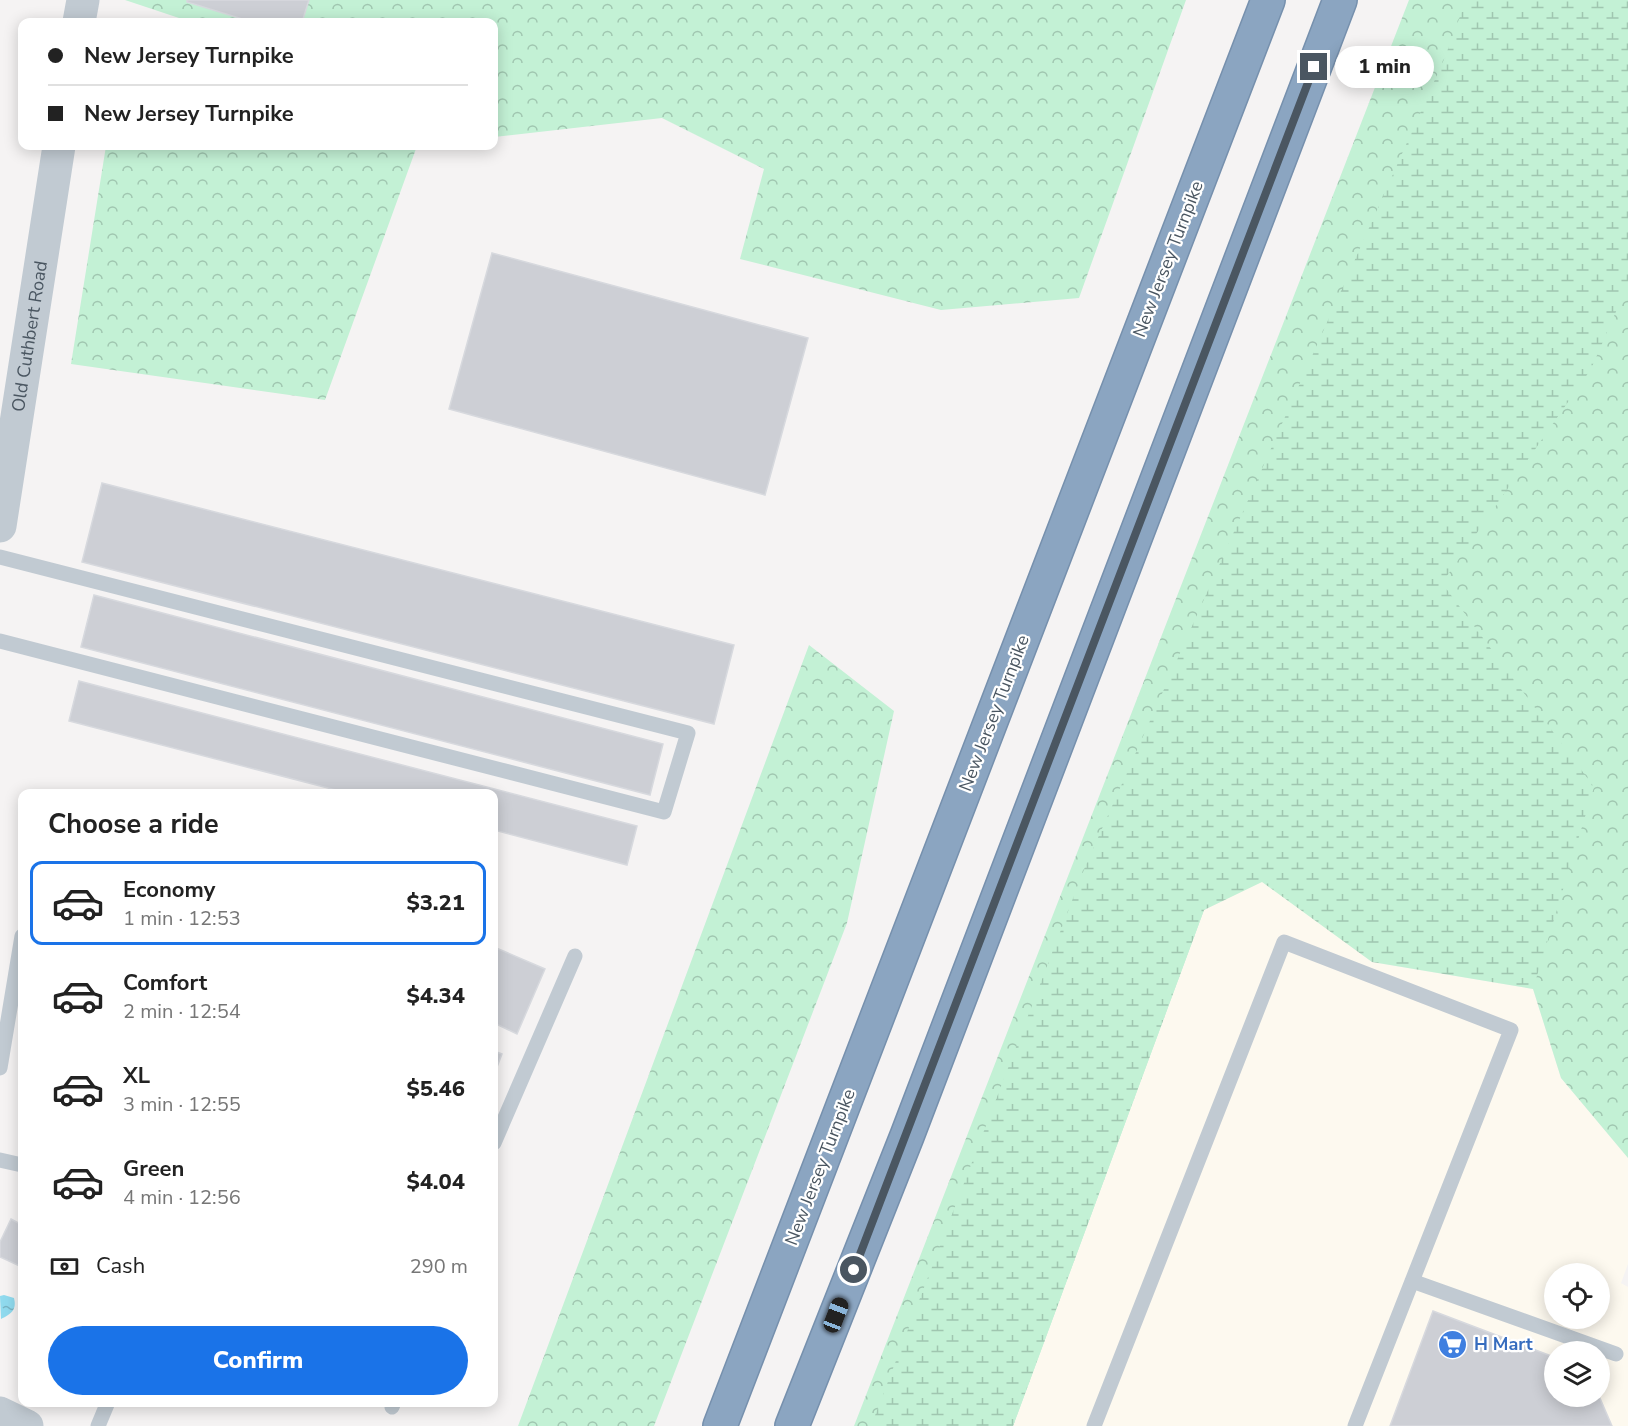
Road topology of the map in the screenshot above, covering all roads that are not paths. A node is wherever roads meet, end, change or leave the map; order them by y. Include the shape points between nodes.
1 (83, 0) edge
2 (1268, 0) edge
3 (1340, 0) edge
4 (80, 18) edge
5 (58, 150) edge
6 (0, 526) edge
7 (0, 557) edge
8 (0, 641) edge
9 (575, 956) dead end
10 (18, 960) edge
11 (0, 1068) edge
12 (498, 1134) edge
13 (0, 1160) edge
14 (18, 1164) edge
15 (1412, 1281) junction
16 (1616, 1353) dead end
17 (106, 1407) edge
18 (0, 1413) edge
19 (27, 1426) edge
20 (98, 1426) edge
21 (720, 1426) edge
22 (792, 1426) edge
23 (1094, 1426) edge
24 (1355, 1426) edge

1 - 4 street
2 - 21 highway, New Jersey Turnpike
3 - 22 highway
5 - 6 street, Old Cuthbert Road
7 - 8 lane via 688,733 664,812
9 - 12 lane
10 - 11 lane
13 - 14 lane
15 - 16 lane
15 - 23 lane via 1510,1030 1284,942
15 - 24 lane
17 - 20 lane
18 - 19 street

